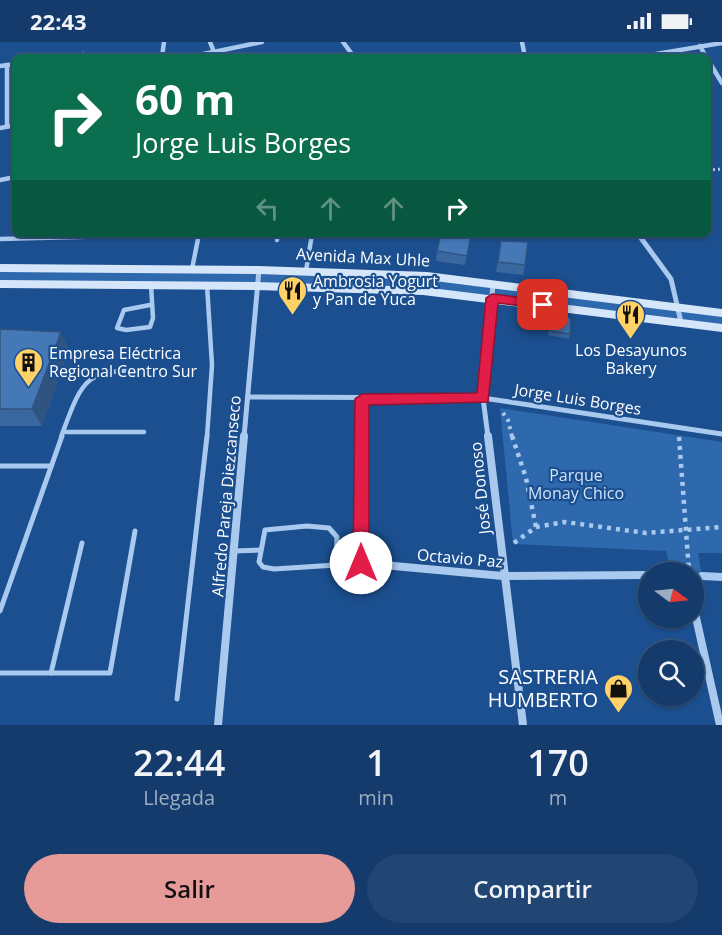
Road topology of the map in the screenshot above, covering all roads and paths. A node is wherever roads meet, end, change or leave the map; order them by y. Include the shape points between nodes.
1 (210, 42) edge
2 (262, 42) edge
3 (722, 43) edge
4 (700, 46) junction
5 (214, 52) junction
6 (204, 54) edge
7 (655, 54) edge
8 (705, 54) edge
9 (12, 64) edge
10 (7, 65) junction
11 (711, 65) edge
12 (0, 66) edge
13 (722, 83) edge
14 (7, 102) junction
15 (0, 104) edge
16 (12, 126) edge
17 (7, 127) junction
18 (0, 128) edge
19 (78, 237) edge
20 (198, 237) edge
21 (278, 237) edge
22 (312, 237) edge
23 (640, 237) edge
24 (0, 239) edge
25 (277, 240) dead end
26 (0, 268) edge
27 (192, 269) junction
28 (259, 270) junction
29 (306, 271) junction
30 (0, 284) edge
31 (493, 284) junction
32 (151, 285) junction
33 (207, 285) junction
34 (256, 285) junction
35 (492, 298) junction
36 (150, 305) junction
37 (680, 307) junction
38 (722, 313) edge
39 (681, 322) junction
40 (722, 328) edge
41 (155, 369) dead end
42 (248, 397) junction
43 (483, 398) junction
44 (362, 399) junction
45 (678, 428) junction
46 (63, 432) junction
47 (144, 432) dead end
48 (722, 434) edge
49 (0, 466) edge
50 (51, 466) junction
51 (536, 527) junction
52 (722, 527) edge
53 (135, 531) dead end
54 (684, 531) junction
55 (82, 543) dead end
56 (261, 549) junction
57 (234, 551) junction
58 (688, 562) edge
59 (361, 563) junction
60 (336, 565) junction
61 (638, 575) edge
62 (503, 576) junction
63 (704, 576) edge
64 (722, 577) edge
65 (0, 611) edge
66 (698, 628) edge
67 (0, 673) edge
68 (51, 673) junction
69 (177, 699) dead end
70 (218, 725) edge
71 (523, 725) edge
72 (720, 725) edge

1 - 5 street
2 - 5 street
3 - 4 street
4 - 7 street
4 - 8 street
5 - 6 street
9 - 10 street
10 - 12 street
10 - 14 street
11 - 13 street
14 - 15 street
14 - 17 street
16 - 17 street
17 - 18 street
19 - 24 lane
20 - 27 lane
21 - 25 lane
22 - 29 lane
23 - 37 street via 671,279
26 - 27 main road, Avenida Max Uhle
27 - 28 main road, Avenida Max Uhle
28 - 29 main road, Avenida Max Uhle
28 - 34 street, Alfredo Pareja Diezcanseco
29 - 31 main road, Avenida Max Uhle via 428,276
30 - 32 main road, Avenida Max Uhle
31 - 35 street, José Donoso
31 - 37 main road, Avenida Max Uhle
32 - 33 main road, Avenida Max Uhle
32 - 36 lane
33 - 34 main road, Avenida Max Uhle
33 - 69 lane via 212,365 204,477
34 - 35 main road, Avenida Max Uhle via 423,291
34 - 42 street, Alfredo Pareja Diezcanseco
35 - 39 main road, Avenida Max Uhle
35 - 43 street, José Donoso
36 - 36 lane via 154,312 150,327 117,328 124,310
37 - 38 main road, Avenida Max Uhle
37 - 39 street
39 - 40 main road, Avenida Max Uhle
41 - 46 lane via 107,370 91,377 75,399
42 - 44 street, Jorge Luis Borges
42 - 57 street, Alfredo Pareja Diezcanseco
43 - 44 street, Jorge Luis Borges
43 - 45 street, Jorge Luis Borges
43 - 51 path via 500,408 508,420
43 - 62 street, José Donoso
44 - 59 street
45 - 48 street, Jorge Luis Borges
45 - 54 path
46 - 47 lane
46 - 50 lane
49 - 50 lane
50 - 65 lane
51 - 54 path via 565,522 646,533
51 - 62 path via 513,544
52 - 54 path
53 - 68 lane via 110,673
54 - 58 path
55 - 68 lane
56 - 57 lane
56 - 60 lane via 259,562 263,567
56 - 60 lane via 265,530 329,528 336,537
57 - 70 street, Alfredo Pareja Diezcanseco
59 - 60 lane
59 - 62 street, Octavio Paz
61 - 62 street, Octavio Paz
62 - 71 street, José Donoso
63 - 64 street
66 - 72 street
67 - 68 lane

